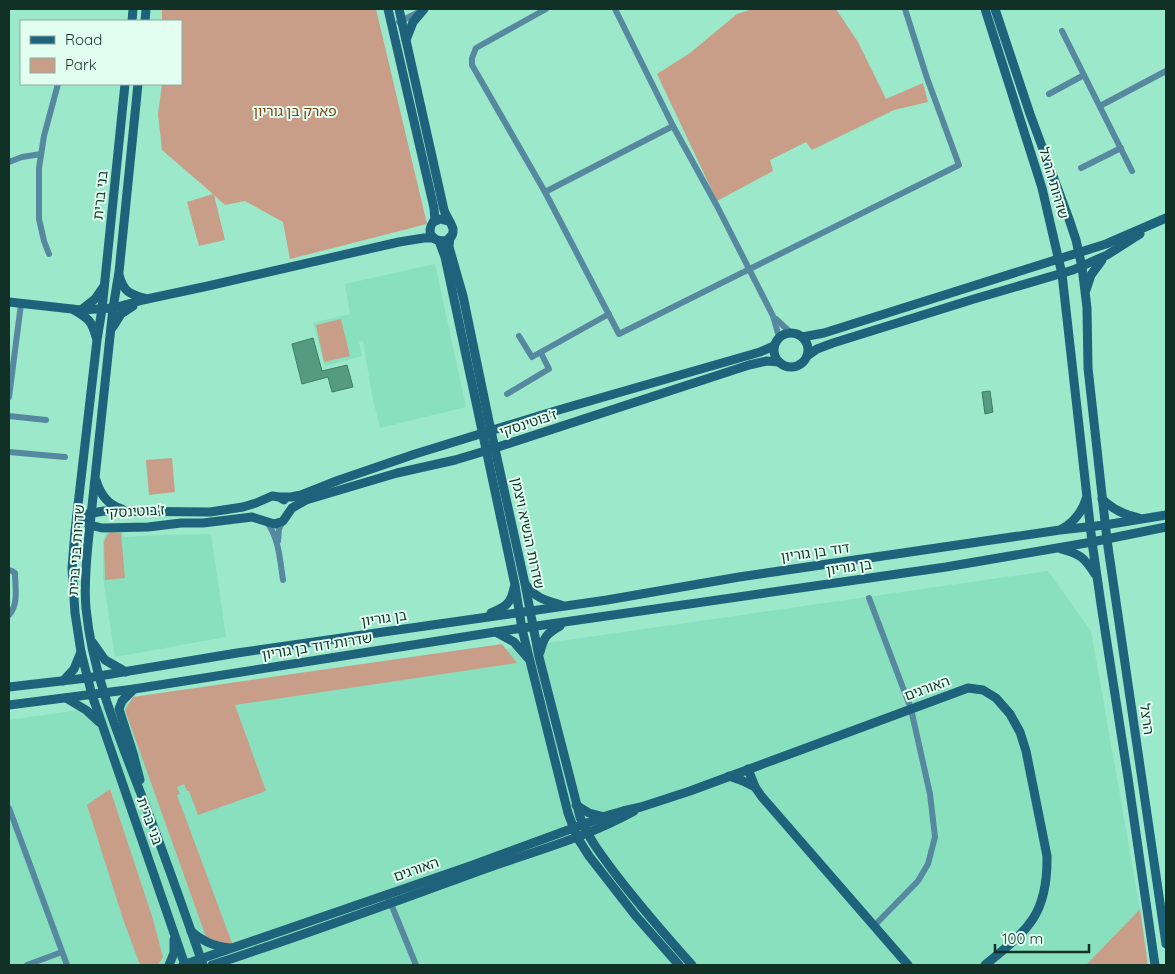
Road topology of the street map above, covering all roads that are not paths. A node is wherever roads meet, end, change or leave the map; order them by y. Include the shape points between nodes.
1 (388, 9) edge
2 (399, 9) edge
3 (423, 9) edge
4 (546, 9) edge
5 (615, 9) edge
6 (905, 9) edge
7 (985, 9) edge
8 (995, 9) edge
9 (402, 20) junction
10 (391, 25) junction
11 (1062, 31) dead end
12 (406, 41) junction
13 (1166, 72) edge
14 (1084, 75) junction
15 (58, 85) edge
16 (125, 85) edge
17 (138, 85) edge
18 (1049, 94) dead end
19 (1100, 106) junction
20 (674, 126) junction
21 (1121, 148) junction
22 (41, 154) junction
23 (9, 162) edge
24 (1081, 168) dead end
25 (1132, 171) dead end
26 (545, 192) junction
27 (1164, 219) edge
28 (448, 221) junction
29 (433, 224) junction
30 (122, 238) joint
31 (450, 238) junction
32 (436, 240) junction
33 (399, 242) junction
34 (1079, 252) junction
35 (49, 254) dead end
36 (1107, 255) junction
37 (1059, 258) junction
38 (1082, 267) junction
39 (750, 270) junction
40 (119, 272) junction
41 (1062, 274) junction
42 (104, 286) junction
43 (1085, 292) junction
44 (147, 299) junction
45 (9, 302) edge
46 (22, 304) junction
47 (113, 308) junction
48 (76, 309) junction
49 (102, 309) junction
50 (609, 314) junction
51 (774, 316) junction
52 (111, 332) junction
53 (790, 332) junction
54 (519, 336) dead end
55 (779, 337) junction
56 (802, 337) junction
57 (97, 340) junction
58 (774, 346) junction
59 (540, 353) junction
60 (807, 356) junction
61 (779, 362) junction
62 (507, 394) dead end
63 (9, 397) edge
64 (9, 416) edge
65 (46, 420) dead end
66 (487, 432) junction
67 (490, 449) junction
68 (9, 452) edge
69 (65, 457) dead end
70 (95, 477) junction
71 (281, 497) junction
72 (1087, 497) junction
73 (1102, 499) junction
74 (264, 500) junction
75 (130, 511) junction
76 (91, 513) junction
77 (1166, 515) edge
78 (77, 516) junction
79 (285, 517) junction
80 (1141, 519) junction
81 (266, 521) junction
82 (90, 525) junction
83 (1105, 525) junction
84 (1091, 527) junction
85 (1166, 527) edge
86 (1060, 530) junction
87 (1107, 540) junction
88 (1092, 542) junction
89 (278, 545) junction
90 (1056, 548) junction
91 (9, 570) edge
92 (1097, 578) junction
93 (283, 580) dead end
94 (525, 584) junction
95 (515, 585) junction
96 (869, 598) dead end
97 (564, 606) junction
98 (530, 610) junction
99 (519, 612) junction
100 (9, 615) edge
101 (482, 617) junction
102 (565, 623) junction
103 (534, 628) junction
104 (522, 629) junction
105 (495, 632) junction
106 (91, 641) junction
107 (291, 645) joint
108 (81, 652) junction
109 (539, 657) junction
110 (529, 660) junction
111 (126, 672) junction
112 (99, 676) junction
113 (87, 678) junction
114 (63, 681) junction
115 (9, 687) edge
116 (134, 689) junction
117 (104, 693) junction
118 (92, 695) junction
119 (66, 698) junction
120 (9, 704) edge
121 (911, 709) junction
122 (102, 725) junction
123 (748, 769) junction
124 (729, 776) junction
125 (755, 787) junction
126 (141, 794) junction
127 (576, 805) junction
128 (641, 807) junction
129 (9, 808) edge
130 (568, 813) junction
131 (606, 817) junction
132 (585, 829) junction
133 (575, 833) junction
134 (556, 834) junction
135 (387, 894) junction
136 (391, 903) junction
137 (874, 926) junction
138 (173, 927) junction
139 (191, 931) junction
140 (1166, 944) edge
141 (234, 948) junction
142 (62, 952) junction
143 (202, 962) edge
144 (225, 963) edge
145 (27, 965) edge
146 (67, 965) edge
147 (169, 965) edge
148 (185, 965) edge
149 (212, 965) edge
150 (416, 965) edge
151 (679, 965) edge
152 (692, 965) edge
153 (908, 965) edge
154 (985, 965) edge
155 (1154, 965) edge

1 - 10 main road
2 - 9 main road
3 - 9 street
3 - 12 main road via 413,22
4 - 26 street via 476,48 472,58 472,65
5 - 20 street
6 - 39 street via 959,165
7 - 37 main road, שדרות הרצל via 1042,188
8 - 34 main road, שדרות הרצל
9 - 10 street
9 - 12 main road
10 - 29 main road via 434,208
11 - 14 street
12 - 28 main road
13 - 19 street
14 - 18 street
14 - 19 street
15 - 22 street
16 - 42 main road, בני ברית
17 - 30 main road, בני ברית
19 - 21 street
20 - 26 street
20 - 39 street
21 - 24 street
21 - 25 street
22 - 23 street
22 - 35 street via 39,219
26 - 50 street
27 - 34 main road
27 - 36 main road
28 - 29 main road via 443,219
28 - 31 main road via 452,226
29 - 32 main road via 430,233
29 - 33 main road
30 - 40 main road, שדרות בני ברית
31 - 32 main road
31 - 66 main road, שדרות הנשיא ויצמן
32 - 33 main road via 424,238
32 - 66 main road via 445,257
33 - 44 main road
34 - 37 main road
34 - 38 main road
36 - 38 main road
36 - 43 main road via 1091,275
37 - 41 main road, שדרות הרצל
37 - 56 main road via 824,333
38 - 41 main road
38 - 43 main road
39 - 50 street via 619,334
39 - 51 street
40 - 44 main road via 125,289 132,295
40 - 47 main road, שדרות בני ברית
41 - 60 main road via 833,343
41 - 72 main road, שדרות הרצל
42 - 48 main road via 95,299
42 - 49 main road, בני ברית
43 - 73 main road via 1088,368
44 - 47 main road
44 - 52 main road via 124,310
45 - 46 main road
46 - 48 main road
46 - 63 street
47 - 49 main road
47 - 52 main road, שדרות בני ברית
48 - 49 main road
48 - 57 main road via 91,322
49 - 57 main road, שדרות בני ברית
50 - 59 street
51 - 53 street
51 - 55 street
52 - 70 main road, שדרות בני ברית
53 - 55 main road
53 - 56 main road
54 - 59 street via 532,357
55 - 58 main road
56 - 60 main road via 807,346
57 - 78 main road, שדרות בני ברית
58 - 61 main road via 774,356
58 - 66 main road, ז'בוטינסקי
59 - 62 street via 549,369
60 - 61 main road via 794,366 784,366
61 - 67 main road, ז'בוטינסקי via 749,365
64 - 65 street
66 - 67 main road, שדרות הנשיא ויצמן
66 - 71 main road, ז'בוטינסקי via 301,495
67 - 79 main road, ז'בוטינסקי via 306,500 295,505
67 - 94 main road, שדרות הנשיא ויצמן
67 - 95 main road, שדרות הנשיא ויצמן
68 - 69 street
70 - 75 main road via 99,489 113,506
70 - 76 main road, שדרות בני ברית
71 - 74 main road via 272,496
71 - 79 main road via 287,504
72 - 84 main road
72 - 86 main road via 1082,511
73 - 80 main road via 1122,513
73 - 83 main road, הרצל
74 - 75 main road, ז'בוטינסקי via 210,512
74 - 81 main road via 260,511
75 - 76 main road, ז'בוטינסקי
76 - 78 main road, ז'בוטינסקי
76 - 82 main road, שדרות בני ברית
77 - 80 main road
78 - 82 main road, ז'בוטינסקי
78 - 108 main road via 72,568
79 - 81 main road via 275,524
79 - 89 street
80 - 83 main road
81 - 82 main road, ז'בוטינסקי via 252,517 148,527 102,528
81 - 89 street
82 - 106 main road, שדרות בני ברית via 85,591
83 - 84 main road, דוד בן גוריון
83 - 87 main road, הרצל
84 - 86 main road, דוד בן גוריון
84 - 88 main road, הרצל
85 - 87 main road, בן גוריון
86 - 97 main road, דוד בן גוריון
87 - 88 main road, בן גוריון
87 - 140 main road, הרצל
88 - 90 main road, בן גוריון
88 - 92 main road, הרצל
89 - 93 street
90 - 92 main road via 1080,555
90 - 102 main road, בן גוריון
91 - 100 street via 15,572 15,602
92 - 155 main road, הרצל
94 - 97 main road via 539,598
94 - 98 main road, שדרות הנשיא ויצמן
95 - 99 main road, שדרות הנשיא ויצמן
95 - 101 main road via 507,604
96 - 121 street
97 - 98 main road, דוד בן גוריון
98 - 99 main road
98 - 103 main road, שדרות הנשיא ויצמן
99 - 101 main road
99 - 104 main road, שדרות הנשיא ויצמן
101 - 107 main road, בן גוריון
102 - 103 main road, בן גוריון
102 - 109 main road via 546,636
103 - 104 main road, שדרות דוד בן גוריון
103 - 109 main road, שדרות הנשיא ויצמן
104 - 105 main road, שדרות דוד בן גוריון
104 - 110 main road, שדרות הנשיא ויצמן
105 - 110 main road via 514,642
105 - 116 main road, שדרות דוד בן גוריון
106 - 111 main road via 105,660
106 - 112 main road, שדרות בני ברית
107 - 111 main road, שדרות דוד בן גוריון
108 - 113 main road
108 - 114 main road via 74,669
109 - 127 main road, שדרות הנשיא ויצמן
110 - 130 main road, שדרות הנשיא ויצמן
111 - 112 main road, שדרות דוד בן גוריון
112 - 113 main road, שדרות דוד בן גוריון
112 - 117 main road, שדרות בני ברית
113 - 114 main road, שדרות דוד בן גוריון
113 - 118 main road
114 - 115 main road, שדרות דוד בן גוריון
116 - 117 main road, שדרות דוד בן גוריון
116 - 126 main road via 119,709 137,767
117 - 118 main road, שדרות דוד בן גוריון
117 - 126 main road, שדרות בני ברית
118 - 119 main road, שדרות דוד בן גוריון
118 - 122 main road
119 - 120 main road, שדרות דוד בן גוריון
119 - 122 main road
121 - 123 main road, האורגים
121 - 137 street via 930,794 935,836 928,864 918,881
121 - 154 main road, האורגים via 968,688 983,690 996,698 1010,714 1026,751 1047,856 1046,888 1030,924
122 - 138 main road, בני ברית
123 - 124 main road, האורגים
123 - 125 main road
124 - 125 main road
124 - 128 main road, האורגים
125 - 137 main road
126 - 139 main road, שדרות בני ברית
127 - 131 main road via 589,813
127 - 132 main road, שדרות הנשיא ויצמן
128 - 131 main road, האורגים
128 - 132 main road, האורגים via 622,818
129 - 142 street
130 - 133 main road, שדרות הנשיא ויצמן
130 - 134 main road
131 - 132 main road, האורגים
132 - 133 main road, האורגים
132 - 152 main road, שדרות הנשיא ויצמן via 636,901
133 - 134 main road, האורגים
133 - 136 main road, האורגים
133 - 151 main road, שדרות הנשיא ויצמן via 614,889
134 - 135 main road, האורגים
135 - 136 street
135 - 141 main road, האורגים
136 - 144 main road, האורגים
136 - 150 street
137 - 153 main road
138 - 147 main road via 174,949
138 - 148 main road
139 - 141 main road via 210,944
139 - 143 main road, שדרות בני ברית
141 - 143 main road, האורגים
142 - 145 street
142 - 146 street
143 - 148 main road, האורגים
144 - 149 main road, האורגים

